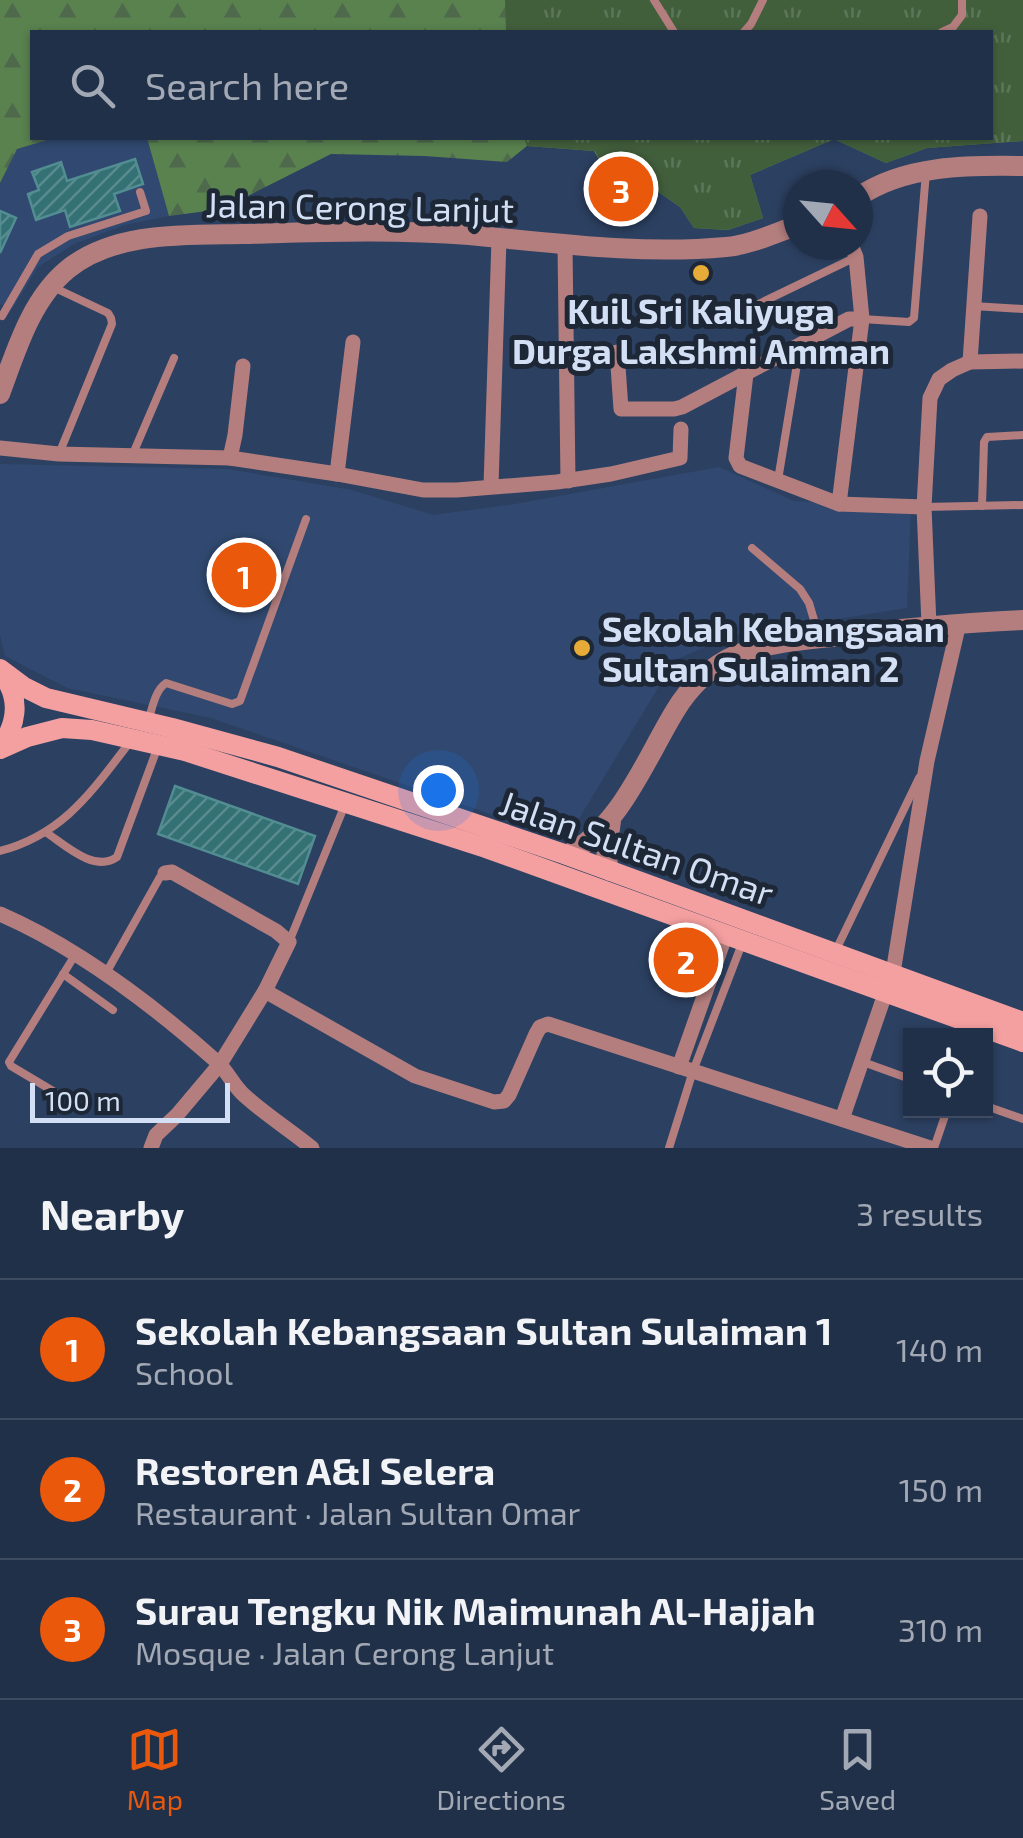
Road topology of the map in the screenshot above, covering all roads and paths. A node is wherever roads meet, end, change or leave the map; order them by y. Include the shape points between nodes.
1 (654, 0) edge
2 (763, 0) edge
3 (962, 0) edge
4 (673, 30) edge
5 (746, 30) edge
6 (946, 30) edge
7 (1023, 166) edge
8 (926, 172) junction
9 (873, 188) edge
10 (140, 192) dead end
11 (980, 216) dead end
12 (783, 230) edge
13 (499, 239) junction
14 (565, 246) junction
15 (837, 260) edge
16 (855, 260) edge
17 (51, 286) junction
18 (973, 306) junction
19 (1023, 309) edge
20 (1, 315) edge
21 (862, 319) junction
22 (719, 323) dead end
23 (27, 325) junction
24 (353, 342) dead end
25 (800, 346) junction
26 (617, 352) dead end
27 (174, 358) dead end
28 (1023, 361) edge
29 (970, 362) junction
30 (242, 366) dead end
31 (746, 374) junction
32 (0, 394) edge
33 (681, 429) dead end
34 (1023, 435) edge
35 (0, 448) edge
36 (58, 454) junction
37 (132, 456) junction
38 (230, 458) junction
39 (338, 474) junction
40 (568, 480) junction
41 (778, 481) junction
42 (492, 486) junction
43 (839, 504) junction
44 (1023, 505) edge
45 (982, 506) junction
46 (924, 507) junction
47 (306, 519) dead end
48 (752, 548) dead end
49 (1023, 620) edge
50 (959, 624) junction
51 (929, 625) junction
52 (819, 638) junction
53 (0, 670) edge
54 (148, 722) junction
55 (133, 738) junction
56 (159, 744) junction
57 (0, 749) edge
58 (927, 760) junction
59 (346, 802) junction
60 (611, 821) junction
61 (46, 833) junction
62 (0, 851) edge
63 (567, 855) junction
64 (610, 871) junction
65 (165, 873) joint
66 (0, 914) edge
67 (735, 937) junction
68 (289, 942) junction
69 (835, 952) junction
70 (75, 956) junction
71 (63, 974) junction
72 (104, 975) junction
73 (889, 982) junction
74 (265, 991) junction
75 (113, 1010) dead end
76 (1023, 1022) edge
77 (971, 1028) edge
78 (993, 1035) edge
79 (1023, 1042) edge
80 (862, 1061) junction
81 (220, 1064) junction
82 (686, 1069) junction
83 (903, 1076) edge
84 (53, 1091) dead end
85 (993, 1108) edge
86 (944, 1118) edge
87 (842, 1119) junction
88 (1023, 1119) edge
89 (151, 1148) edge
90 (312, 1148) edge
91 (669, 1148) edge
92 (932, 1148) edge

1 - 4 lane
2 - 5 lane
3 - 6 lane via 962,15
7 - 8 street
8 - 9 street
8 - 21 lane via 914,318
10 - 20 lane via 146,211 68,236 38,254
11 - 18 street
12 - 14 street, Jalan Cerong Lanjut via 727,248
13 - 14 street, Jalan Cerong Lanjut
13 - 17 street, Jalan Cerong Lanjut via 350,231 184,236 94,252
13 - 42 street
14 - 40 street
15 - 22 lane
16 - 21 street
17 - 23 street, Jalan Cerong Lanjut
17 - 36 lane via 112,318
18 - 19 lane
18 - 29 street
20 - 23 lane
21 - 25 street via 849,319
21 - 43 street
23 - 32 street, Jalan Cerong Lanjut
24 - 39 street
25 - 31 street
25 - 41 lane
26 - 31 street via 619,405 625,410 682,407
27 - 37 lane
28 - 29 street
29 - 46 street via 939,379 930,398
30 - 38 street
31 - 41 street via 737,463
33 - 40 street via 680,458
34 - 45 lane via 984,442
35 - 36 street
36 - 37 street
37 - 38 street
38 - 39 street
39 - 42 street via 424,490
40 - 42 street
41 - 43 street
43 - 46 street
44 - 45 lane
45 - 46 lane
46 - 51 street
47 - 54 lane via 240,700 232,704 166,683
48 - 52 lane via 800,589
49 - 50 street
50 - 51 street
50 - 58 street
51 - 52 street
52 - 60 street via 735,655 703,677 678,706
53 - 54 main road, Jalan Sultan Omar via 46,698
53 - 57 main road via 15,700 10,735
54 - 63 main road, Jalan Sultan Omar via 278,757
55 - 56 main road
55 - 57 main road via 62,728
55 - 61 lane via 97,785
56 - 59 main road
56 - 61 lane via 117,857 97,863
58 - 69 lane
58 - 73 street
59 - 67 main road
59 - 68 lane
60 - 63 street
60 - 64 street
61 - 62 lane
63 - 64 main road, Jalan Sultan Omar
64 - 69 main road, Jalan Sultan Omar
65 - 68 street
65 - 72 lane
66 - 70 street
67 - 73 main road
67 - 82 street
68 - 74 street
69 - 73 main road, Jalan Sultan Omar
70 - 71 lane
70 - 72 street
71 - 75 lane
71 - 84 lane via 8,1062
72 - 81 street
73 - 76 main road, Jalan Sultan Omar
73 - 77 main road
73 - 80 street
74 - 81 street
74 - 82 street via 416,1076 494,1102 509,1095 536,1034 548,1024
78 - 79 main road
80 - 83 lane
80 - 87 street
81 - 89 street
81 - 90 street via 243,1094
82 - 87 street
82 - 91 lane
85 - 88 lane
86 - 92 lane
87 - 92 street

